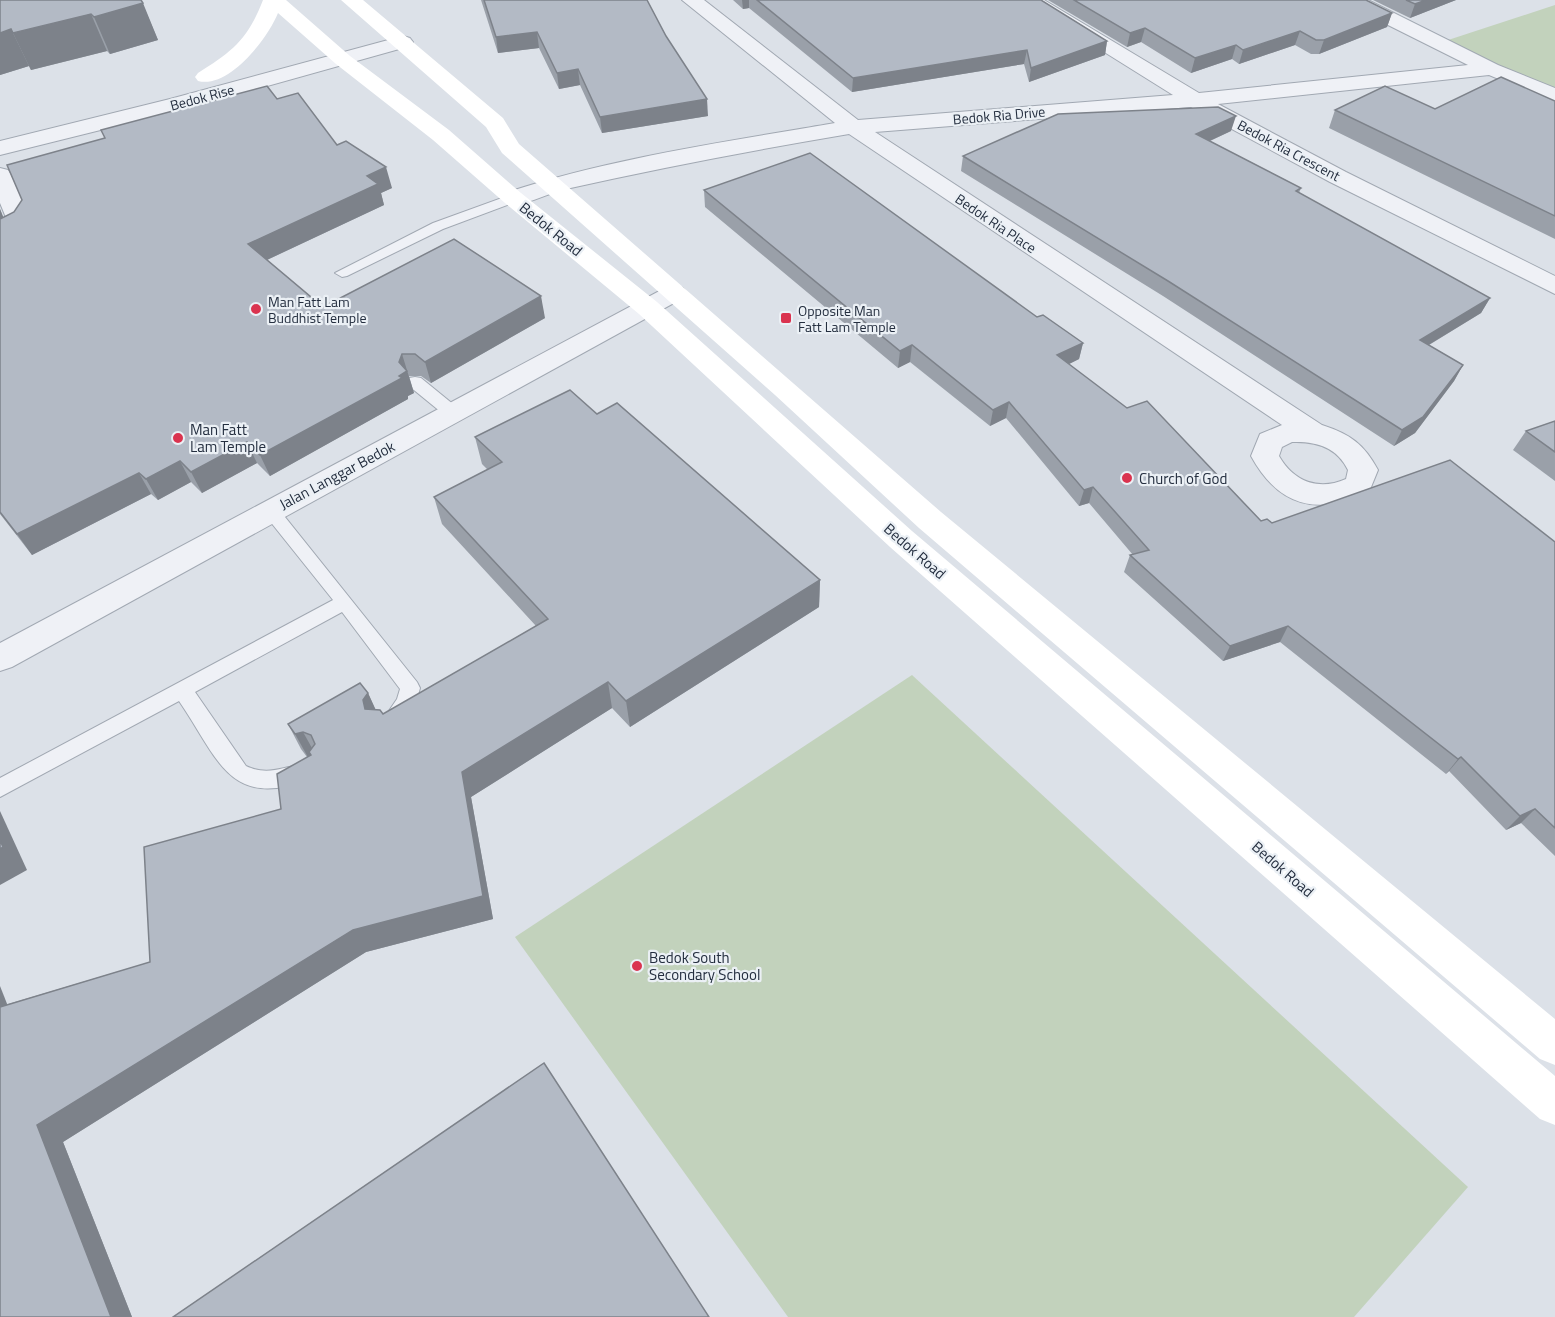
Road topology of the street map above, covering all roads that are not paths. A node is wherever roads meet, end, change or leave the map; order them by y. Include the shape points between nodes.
1 (274, 0) edge
2 (351, 0) edge
3 (692, 0) edge
4 (1031, 0) edge
5 (1353, 0) edge
6 (385, 27) junction
7 (403, 42) junction
8 (324, 44) junction
9 (343, 60) junction
10 (1491, 69) junction
11 (205, 77) junction
12 (1555, 96) edge
13 (1195, 100) junction
14 (853, 127) junction
15 (0, 129) edge
16 (0, 148) edge
17 (0, 175) edge
18 (552, 185) junction
19 (513, 198) junction
20 (0, 236) edge
21 (342, 273) dead end
22 (1555, 286) edge
23 (661, 300) junction
24 (415, 382) edge
25 (453, 413) junction
26 (1312, 432) dead end
27 (272, 511) junction
28 (345, 602) junction
29 (0, 658) edge
30 (183, 690) junction
31 (386, 727) edge
32 (316, 768) edge
33 (0, 788) edge
34 (1555, 1045) edge
35 (1555, 1104) edge

1 - 8 main road, Bedok Road
1 - 11 main road via 257,39 234,60
2 - 6 main road, Bedok Road
3 - 14 street, Bedok Ria Place
4 - 13 street, Bedok Ria Crescent
5 - 10 street
6 - 7 main road, Bedok Road
6 - 8 street, Bedok Rise
7 - 9 street, Bedok Rise
7 - 18 main road, Bedok Road via 495,123 510,148
8 - 9 main road, Bedok Road
8 - 11 street, Bedok Rise
9 - 16 street, Bedok Rise
9 - 19 main road, Bedok Road via 441,135
10 - 12 street
10 - 13 street, Bedok Ria Drive
11 - 15 street, Bedok Rise
13 - 14 street, Bedok Ria Drive
13 - 22 street, Bedok Ria Crescent
14 - 18 street, Bedok Ria Drive via 696,153
14 - 26 street, Bedok Ria Place
17 - 20 street via 19,220 17,226
18 - 19 street, Bedok Ria Drive
18 - 23 main road, Bedok Road
19 - 21 lane via 438,225
19 - 23 main road, Bedok Road
23 - 25 street, Jalan Langgar Bedok
23 - 34 main road, Bedok Road via 930,520
23 - 35 main road, Bedok Road via 901,539
24 - 25 lane
25 - 27 street, Jalan Langgar Bedok
27 - 28 lane
27 - 29 street, Jalan Langgar Bedok
28 - 30 lane
28 - 31 lane via 410,688 398,716
30 - 32 lane via 239,772 255,780 275,781
30 - 33 lane

